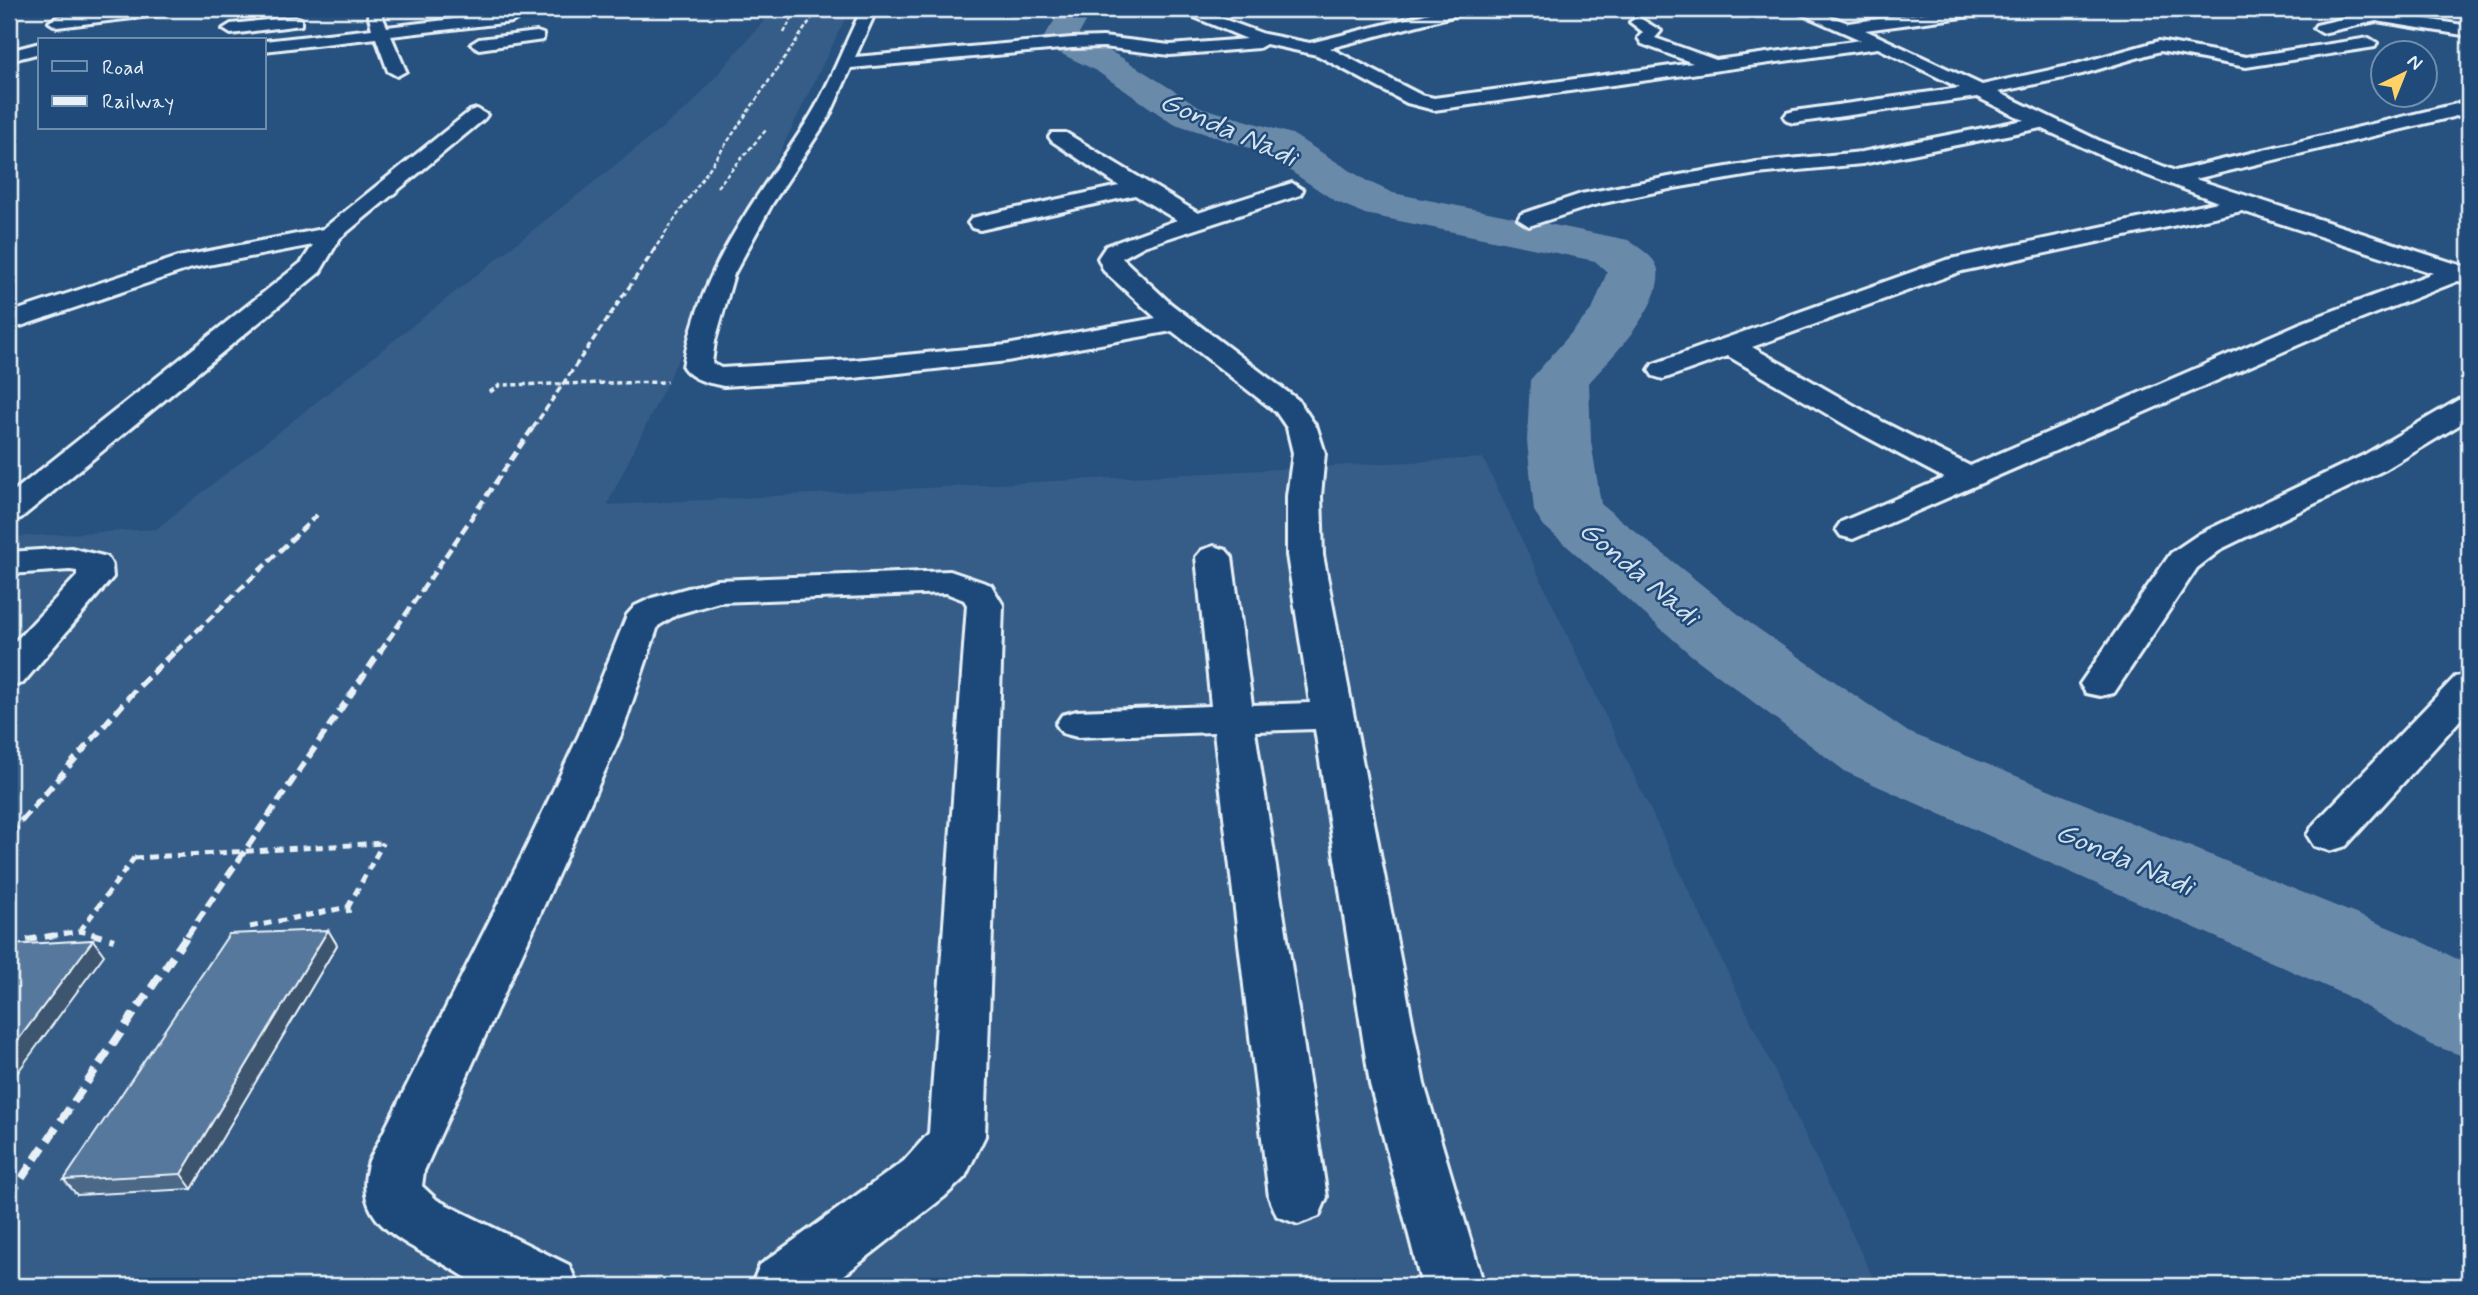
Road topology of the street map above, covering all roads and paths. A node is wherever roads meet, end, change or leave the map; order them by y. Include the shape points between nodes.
1 (71, 9) edge
2 (167, 9) edge
3 (869, 9) edge
4 (1182, 9) edge
5 (1463, 9) edge
6 (1797, 9) edge
7 (1986, 9) edge
8 (396, 10) edge
9 (369, 12) edge
10 (512, 17) dead end
11 (309, 20) dead end
12 (57, 22) junction
13 (1638, 22) dead end
14 (1847, 28) junction
15 (231, 29) dead end
16 (2310, 31) dead end
17 (2469, 31) edge
18 (381, 32) junction
19 (537, 37) dead end
20 (53, 38) edge
21 (2286, 38) dead end
22 (1273, 42) junction
23 (1879, 43) junction
24 (2369, 43) dead end
25 (266, 46) edge
26 (457, 46) dead end
27 (1312, 48) junction
28 (38, 49) edge
29 (2325, 50) junction
30 (9, 56) edge
31 (843, 63) junction
32 (1717, 66) junction
33 (397, 71) dead end
34 (1979, 91) junction
35 (2469, 107) edge
36 (477, 115) dead end
37 (1794, 117) dead end
38 (2044, 122) junction
39 (1059, 138) dead end
40 (2172, 178) junction
41 (1138, 188) junction
42 (1292, 190) dead end
43 (2241, 204) junction
44 (1529, 219) dead end
45 (1197, 222) junction
46 (980, 223) dead end
47 (330, 236) junction
48 (2463, 274) edge
49 (9, 322) edge
50 (1177, 322) junction
51 (1730, 346) junction
52 (1663, 370) dead end
53 (713, 375) junction
54 (490, 392) dead end
55 (2469, 407) edge
56 (1969, 478) junction
57 (9, 511) edge
58 (1853, 528) dead end
59 (1214, 557) dead end
60 (9, 563) edge
61 (9, 674) edge
62 (2101, 684) dead end
63 (2469, 686) edge
64 (1334, 715) junction
65 (1233, 719) junction
66 (1077, 724) dead end
67 (2330, 835) dead end
68 (348, 907) junction
69 (349, 918) dead end
70 (250, 928) dead end
71 (80, 931) junction
72 (27, 940) dead end
73 (114, 940) dead end
74 (1298, 1198) dead end
75 (547, 1286) edge
76 (782, 1286) edge
77 (1453, 1286) edge

1 - 12 street
2 - 12 street
3 - 31 street
4 - 22 street
5 - 27 street
6 - 14 street
7 - 14 street
8 - 9 street
9 - 18 street
10 - 18 street
11 - 15 street
12 - 20 street
13 - 32 street via 1653,31 1648,41
14 - 23 street
16 - 17 street via 2376,16
18 - 25 street
18 - 33 street via 397,54
19 - 26 street
21 - 29 street
22 - 27 street
22 - 31 street via 1170,50 1072,43
23 - 32 street
23 - 34 street
24 - 29 street
27 - 32 street via 1414,99 1434,104
28 - 30 street
29 - 34 street via 2240,62 2159,46
31 - 53 street via 819,117 761,204 722,274 696,360 697,367
34 - 37 street
34 - 38 street
35 - 40 street
36 - 47 street
38 - 40 street
38 - 44 street via 1863,158 1674,182 1589,199
39 - 41 street
40 - 43 street
41 - 45 street
41 - 46 street
42 - 45 street
43 - 48 street
43 - 51 street via 1955,265
45 - 50 street via 1136,241 1110,258 1113,266
47 - 49 street via 187,262
47 - 57 street via 311,267
48 - 56 street via 2311,329
50 - 53 street via 1007,354 854,369
50 - 64 street via 1287,406 1302,428 1309,453 1305,555
51 - 52 street
51 - 56 street
53 - 54 path via 621,384 500,385
55 - 62 street via 2375,462 2211,541 2183,561
56 - 58 street
59 - 65 street
60 - 61 street via 72,559 94,565 95,577 74,604 29,644
63 - 67 street
64 - 65 street
64 - 77 street via 1397,1084
65 - 66 street
65 - 74 street
68 - 69 path
68 - 70 path
68 - 71 path, bridge via 383,842 134,858
71 - 72 path
71 - 73 path
75 - 76 street via 416,1219 397,1204 390,1183 551,846 595,747 640,624 665,606 717,591 950,582 978,593 985,605 957,1136 945,1159 924,1179

